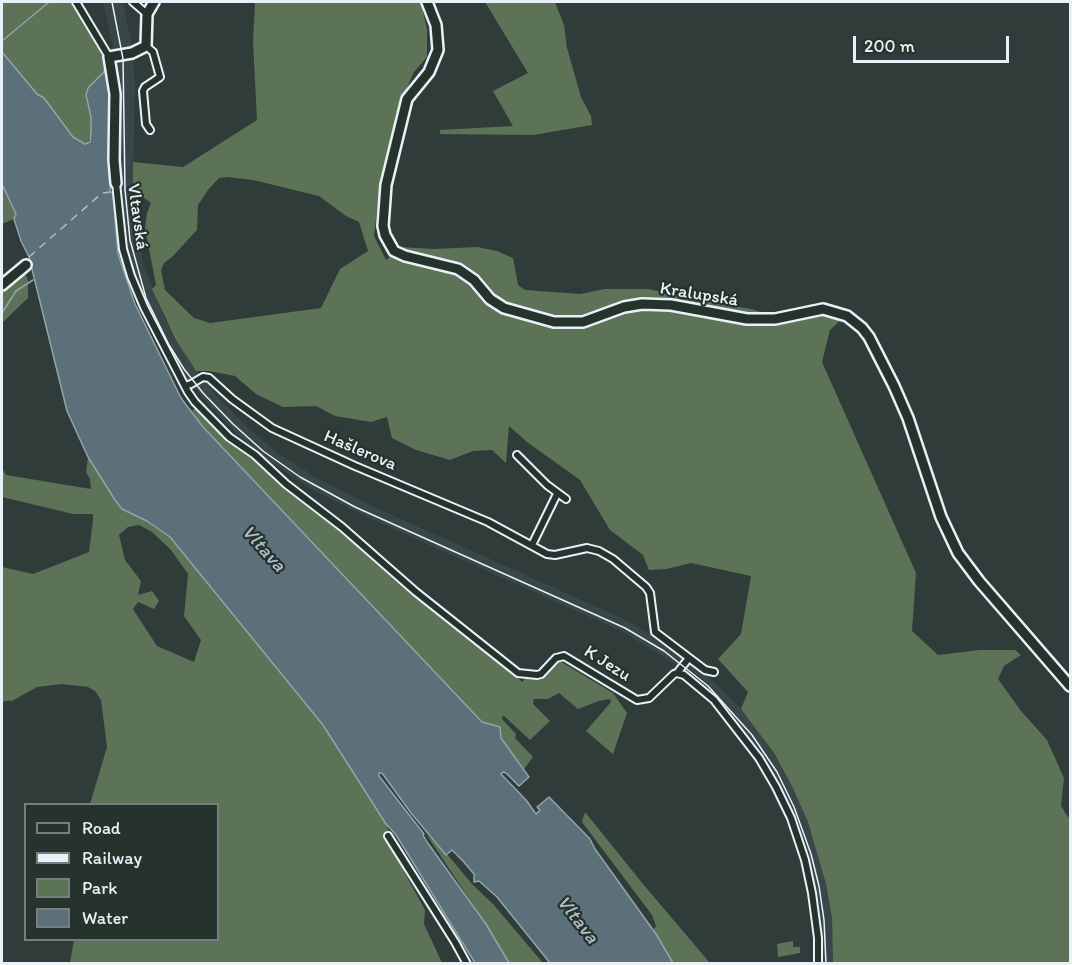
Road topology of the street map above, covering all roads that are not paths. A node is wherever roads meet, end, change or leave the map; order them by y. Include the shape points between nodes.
1 (76, 2) edge
2 (133, 2) edge
3 (154, 2) edge
4 (427, 2) edge
5 (147, 14) junction
6 (146, 46) junction
7 (109, 57) junction
8 (150, 130) dead end
9 (116, 183) joint
10 (26, 265) dead end
11 (2, 285) edge
12 (185, 386) junction
13 (229, 437) joint
14 (517, 455) dead end
15 (557, 494) junction
16 (566, 499) dead end
17 (532, 545) junction
18 (689, 658) junction
19 (714, 672) dead end
20 (677, 673) junction
21 (1071, 686) edge
22 (388, 836) dead end
23 (466, 963) edge
24 (818, 963) edge

1 - 7 street
2 - 5 street
3 - 5 street
4 - 21 street, Kralupská via 436,25 438,50 429,72 407,99 386,184 383,226 394,250 458,269 504,308 555,322 583,322 642,304 671,305 747,319 775,319 823,309 847,316 869,337 909,418 941,517 958,553
5 - 6 street
6 - 7 street
6 - 8 street via 153,52 160,77 143,91
7 - 9 street, Vltavská via 116,94
9 - 12 street, Vltavská via 123,249 131,276
10 - 11 street
12 - 13 street, Vltavská
12 - 17 street, Hašlerova via 208,378 272,428
13 - 20 street, K Jezu via 518,673 541,674 556,658 564,656 642,701
14 - 15 street
15 - 16 street
15 - 17 street
17 - 18 street, Hašlerova via 547,554 586,548 613,559 650,593 655,632
18 - 19 street, Hašlerova
18 - 20 street
20 - 24 street via 714,700 744,736 776,786 805,860 816,915
22 - 23 street

